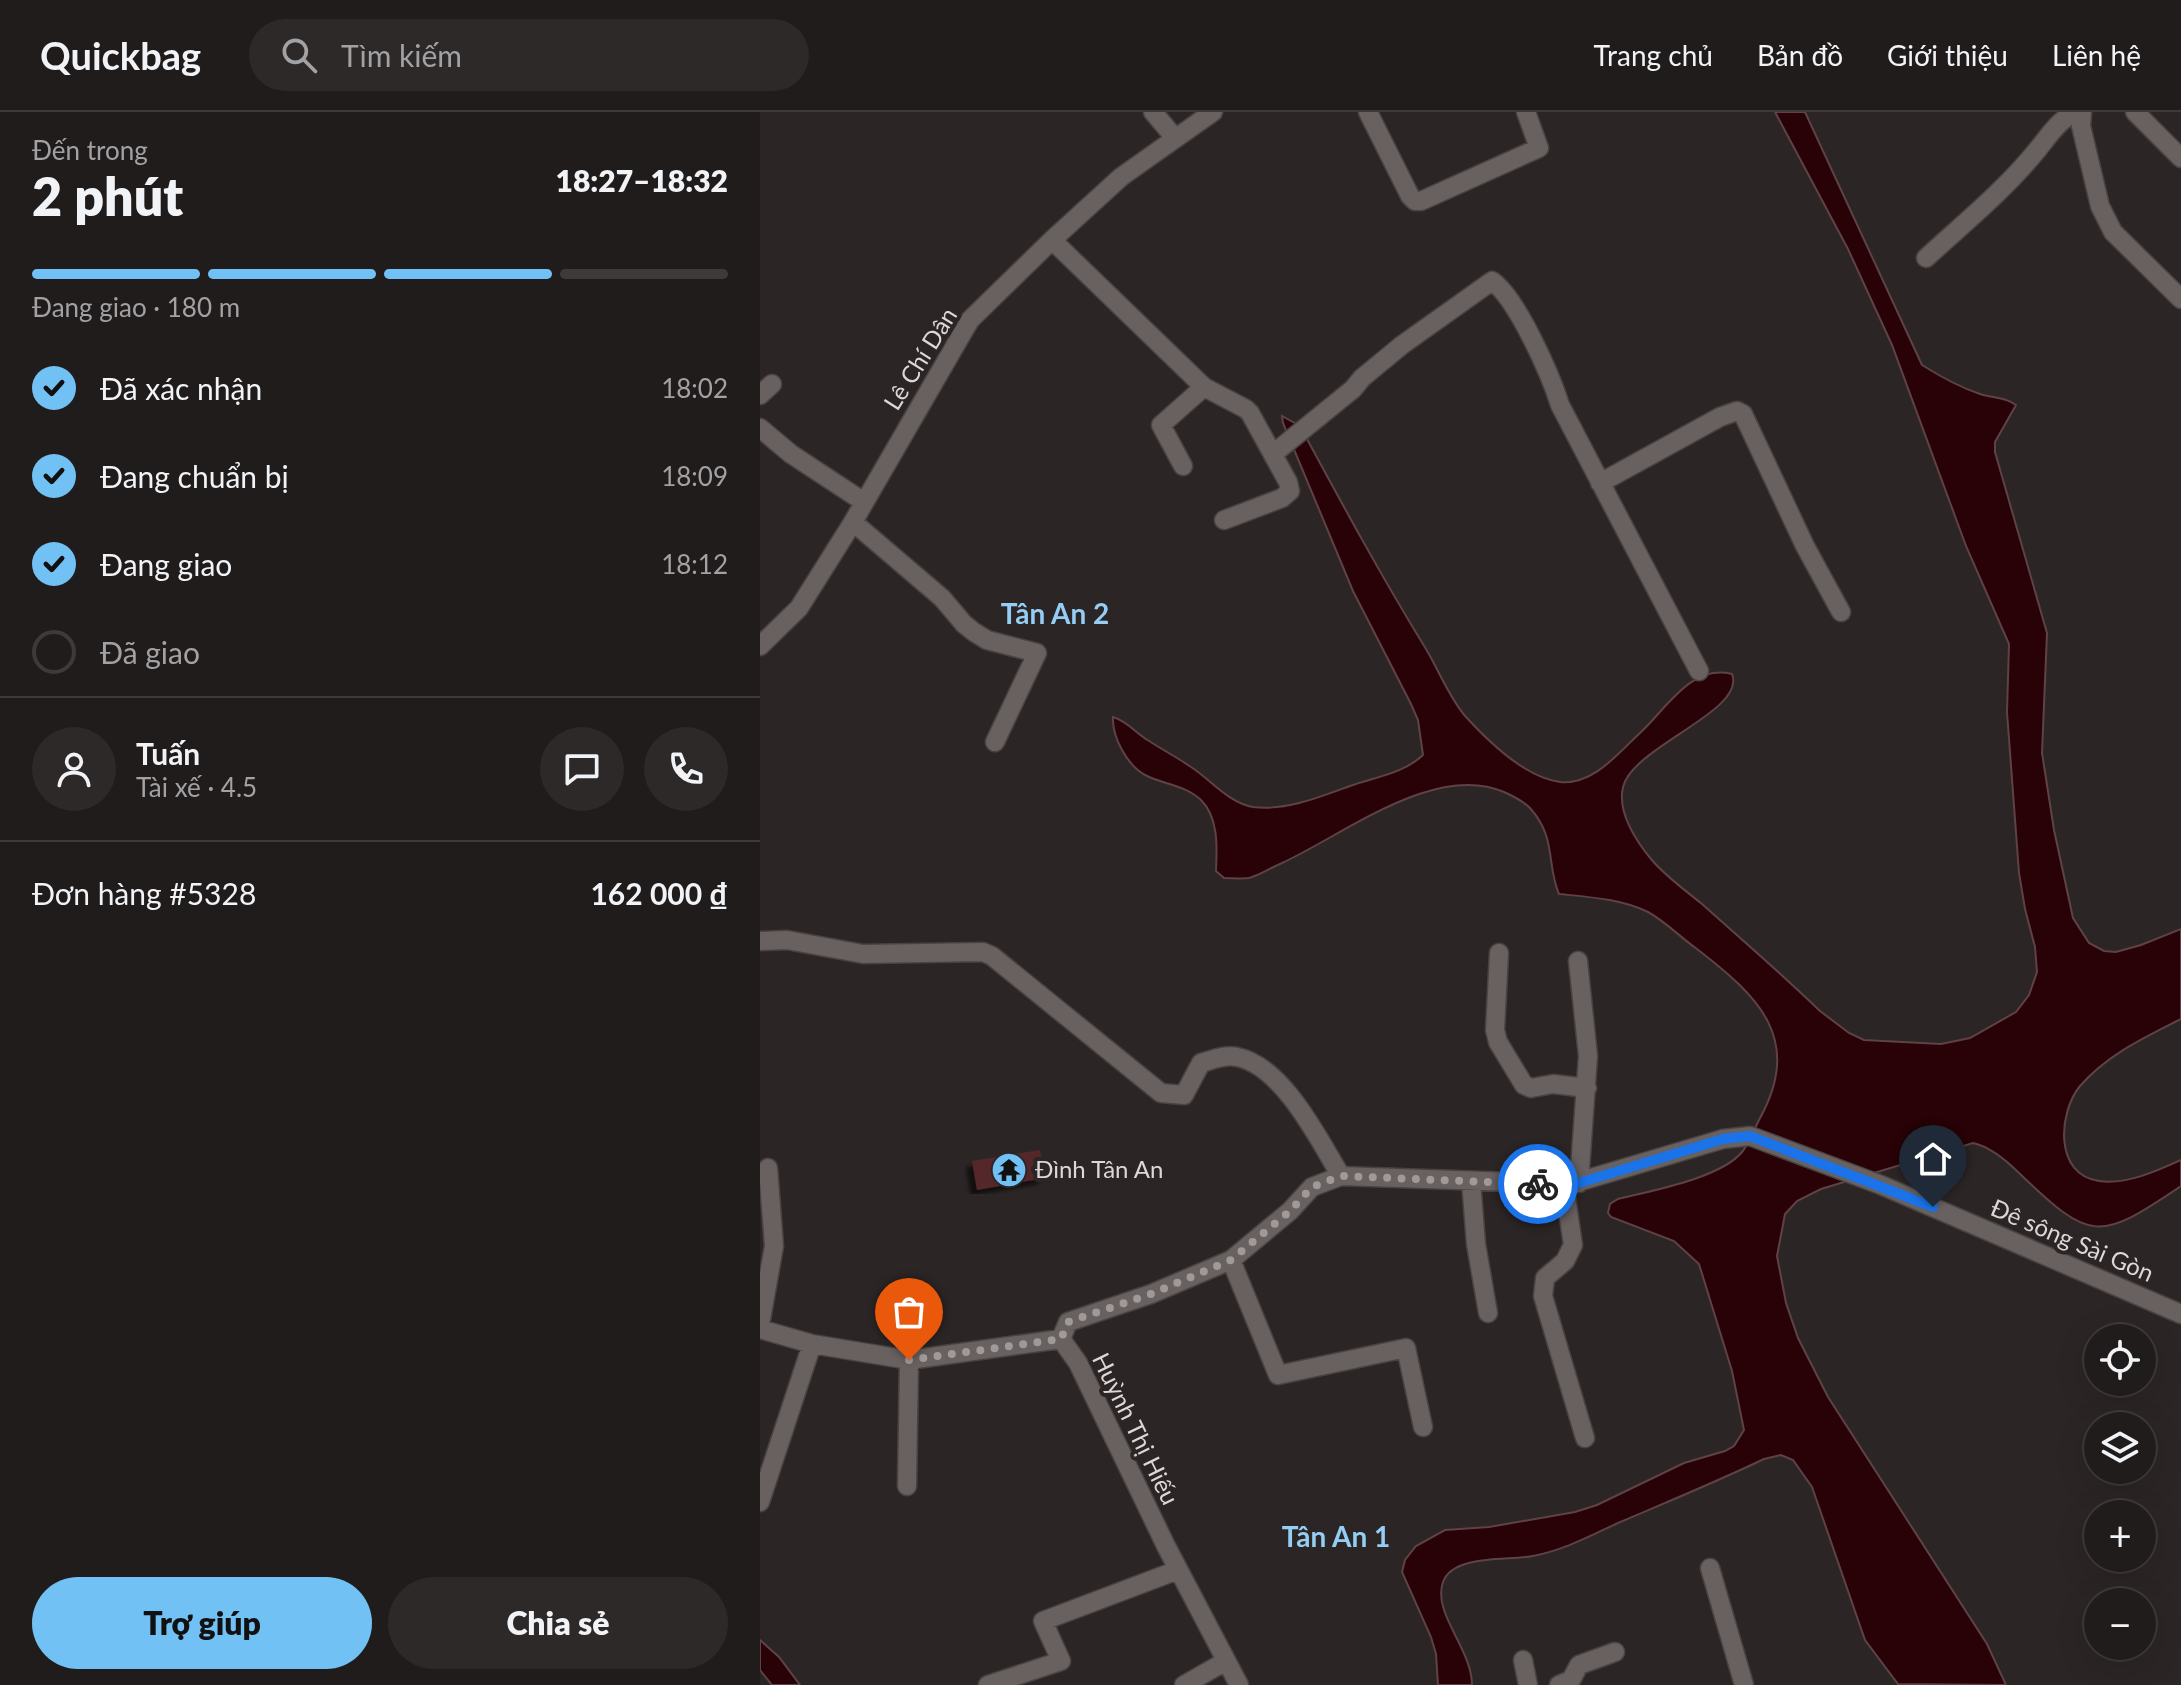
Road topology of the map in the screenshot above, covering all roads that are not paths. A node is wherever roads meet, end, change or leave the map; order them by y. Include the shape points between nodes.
1 (1153, 112) edge
2 (1213, 112) edge
3 (1368, 112) edge
4 (1526, 112) edge
5 (2080, 112) edge
6 (2135, 112) edge
7 (1175, 138) junction
8 (2181, 158) edge
9 (1052, 240) junction
10 (1926, 258) dead end
11 (2181, 299) edge
12 (1204, 387) junction
13 (760, 428) edge
14 (1280, 448) junction
15 (1183, 466) dead end
16 (1600, 483) junction
17 (864, 502) junction
18 (1224, 520) dead end
19 (853, 522) junction
20 (1841, 612) dead end
21 (760, 646) edge
22 (1699, 671) dead end
23 (995, 742) dead end
24 (761, 936) edge
25 (1499, 953) dead end
26 (1578, 961) dead end
27 (1587, 1088) junction
28 (768, 1168) dead end
29 (1341, 1176) junction
30 (1471, 1181) junction
31 (1572, 1184) junction
32 (1231, 1260) junction
33 (1488, 1313) dead end
34 (2181, 1314) edge
35 (760, 1327) edge
36 (1061, 1339) junction
37 (812, 1344) junction
38 (909, 1360) junction
39 (1423, 1427) dead end
40 (1585, 1438) dead end
41 (907, 1486) dead end
42 (760, 1502) edge
43 (1710, 1568) dead end
44 (1178, 1570) junction
45 (1615, 1652) dead end
46 (1523, 1660) dead end
47 (1226, 1661) junction
48 (988, 1685) edge
49 (1184, 1685) edge
50 (1239, 1685) edge
51 (1528, 1685) edge
52 (1559, 1685) edge
53 (1744, 1685) edge

1 - 7 street
2 - 7 street, Lê Chí Dân
3 - 4 street via 1415,201 1539,148
5 - 10 street via 2056,127 2019,173
5 - 11 street via 2100,206 2113,232
6 - 8 street
7 - 9 street, Lê Chí Dân via 1121,177
9 - 12 street
9 - 17 street, Lê Chí Dân via 970,320
12 - 14 street via 1246,409
12 - 15 street via 1161,425
13 - 17 street
14 - 16 street via 1402,345 1492,281 1513,306
14 - 18 street via 1290,491
16 - 20 street via 1720,417 1743,414
16 - 22 street
17 - 19 street, Lê Chí Dân
19 - 21 street, Lê Chí Dân via 799,608
19 - 23 street via 974,632 1037,653
24 - 29 street via 863,954 983,952 1161,1093 1184,1095 1201,1063 1236,1056 1254,1063 1304,1113
25 - 27 street via 1496,1036 1524,1085
26 - 27 street
27 - 31 street
28 - 35 street via 774,1246
29 - 30 street, Đê sông Sài Gòn
29 - 32 street via 1312,1187
30 - 31 street, Đê sông Sài Gòn
30 - 33 street
31 - 34 street, Đê sông Sài Gòn via 1723,1139 1750,1136
31 - 40 street via 1573,1245 1565,1261 1545,1278 1543,1296
32 - 36 street via 1068,1322
32 - 39 street via 1278,1375 1406,1348
35 - 37 street, Huỳnh Thị Hiếu
36 - 38 street, Huỳnh Thị Hiếu
36 - 44 street, Huỳnh Thị Hiếu via 1078,1363
37 - 38 street, Huỳnh Thị Hiếu
37 - 42 street
38 - 41 street
43 - 53 street
44 - 47 street, Huỳnh Thị Hiếu
44 - 48 street via 1043,1621 1061,1661
45 - 52 street via 1579,1665 1571,1680
46 - 51 street
47 - 49 street
47 - 50 street, Huỳnh Thị Hiếu

